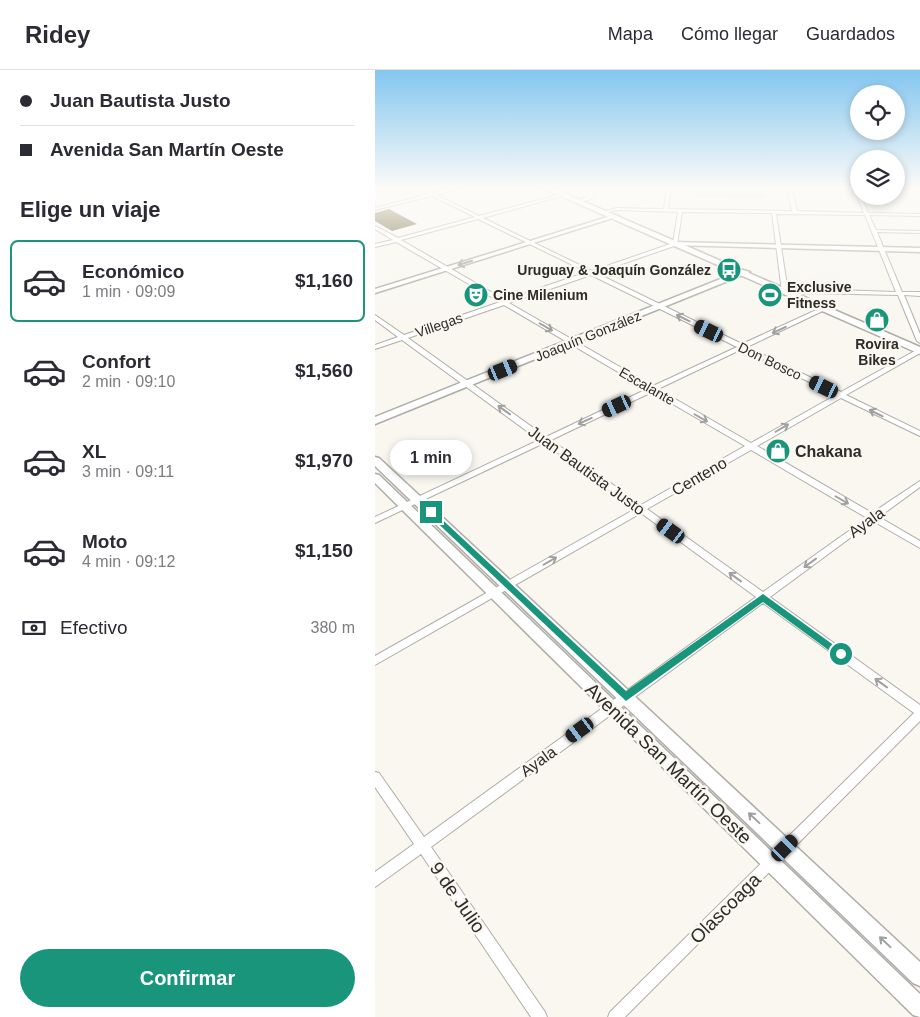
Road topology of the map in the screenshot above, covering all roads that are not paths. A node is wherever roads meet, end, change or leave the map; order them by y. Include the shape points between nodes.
1 (382, 231) edge
2 (430, 231) edge
3 (505, 231) edge
4 (564, 231) edge
5 (648, 231) edge
6 (679, 231) edge
7 (777, 231) edge
8 (874, 231) edge
9 (883, 231) edge
10 (920, 232) edge
11 (398, 240) junction
12 (530, 243) junction
13 (677, 244) junction
14 (375, 246) edge
15 (779, 247) junction
16 (881, 249) junction
17 (920, 250) edge
18 (447, 269) junction
19 (589, 272) junction
20 (744, 273) junction
21 (375, 291) edge
22 (789, 293) junction
23 (900, 294) junction
24 (920, 294) edge
25 (504, 302) junction
26 (660, 307) junction
27 (825, 308) junction
28 (375, 317) edge
29 (403, 337) junction
30 (572, 342) junction
31 (375, 347) edge
32 (742, 347) junction
33 (920, 348) edge
34 (468, 384) junction
35 (653, 389) junction
36 (840, 395) junction
37 (375, 421) edge
38 (920, 434) edge
39 (545, 440) junction
40 (751, 446) junction
41 (375, 460) edge
42 (375, 477) edge
43 (920, 482) edge
44 (418, 500) junction
45 (405, 506) junction
46 (641, 509) junction
47 (872, 518) junction
48 (375, 520) edge
49 (920, 545) edge
50 (508, 585) junction
51 (494, 593) junction
52 (763, 597) junction
53 (375, 661) edge
54 (619, 702) junction
55 (920, 713) edge
56 (375, 777) edge
57 (422, 846) junction
58 (785, 848) junction
59 (771, 862) junction
60 (375, 880) edge
61 (920, 976) edge
62 (920, 1008) edge
63 (540, 1017) edge
64 (615, 1017) edge

1 - 11 street, Escalante
2 - 11 street
3 - 12 street, Don Bosco
4 - 12 street
5 - 13 main road
6 - 13 street
7 - 15 street
8 - 16 street
9 - 10 street
11 - 14 street
11 - 18 street, Escalante
12 -> 18 street
12 - 19 street, Don Bosco
13 - 15 street
13 - 19 street, Villegas
13 - 20 main road
15 - 16 street
15 - 22 street
16 - 17 street
16 - 23 street
18 - 21 street
18 - 25 street, Escalante
19 - 25 street, Villegas
19 - 26 street, Don Bosco
20 - 22 main road
20 - 26 main road, Joaquín González
22 - 23 street
22 - 27 main road
23 - 24 street
23 - 33 street
25 - 29 street, Villegas
25 -> 30 street, Escalante
26 - 30 main road, Joaquín González
32 -> 26 street, Don Bosco
27 -> 32 street
27 - 33 main road
28 - 29 street, Juan Bautista Justo
29 - 31 street, Villegas
29 - 34 street, Juan Bautista Justo
30 - 34 main road, Joaquín González
30 - 35 street, Escalante
32 - 35 street
32 - 36 street, Don Bosco
33 - 36 street, Centeno
34 - 37 main road, Joaquín González
39 -> 34 street, Juan Bautista Justo
35 -> 39 street
35 -> 40 street, Escalante
38 -> 36 street, Don Bosco
40 -> 36 street, Centeno
39 - 44 street
39 - 46 street, Juan Bautista Justo
40 - 46 street, Centeno
40 -> 47 street, Escalante
41 - 44 main road, Avenida San Martín Oeste
42 - 45 main road, Avenida San Martín Oeste
43 - 47 street, Ayala
44 - 45 street
44 - 50 main road, Avenida San Martín Oeste
45 - 48 street
45 - 51 main road, Avenida San Martín Oeste
50 -> 46 street, Centeno
52 -> 46 street, Juan Bautista Justo
47 - 49 street, Escalante
47 -> 52 street, Ayala
50 - 51 street, Centeno
50 - 54 main road, Avenida San Martín Oeste
51 - 53 street, Centeno
51 - 54 main road, Avenida San Martín Oeste
52 - 54 street, Ayala
55 -> 52 street, Juan Bautista Justo
54 - 57 street, Ayala
58 -> 54 main road, Avenida San Martín Oeste
54 - 59 main road, Avenida San Martín Oeste
55 - 58 street, Olascoaga
56 - 57 street, 9 de Julio
57 - 60 street, Ayala
57 - 63 street, 9 de Julio
58 - 59 street, Olascoaga
61 -> 58 main road, Avenida San Martín Oeste
59 - 62 main road, Avenida San Martín Oeste
59 - 64 street, Olascoaga

